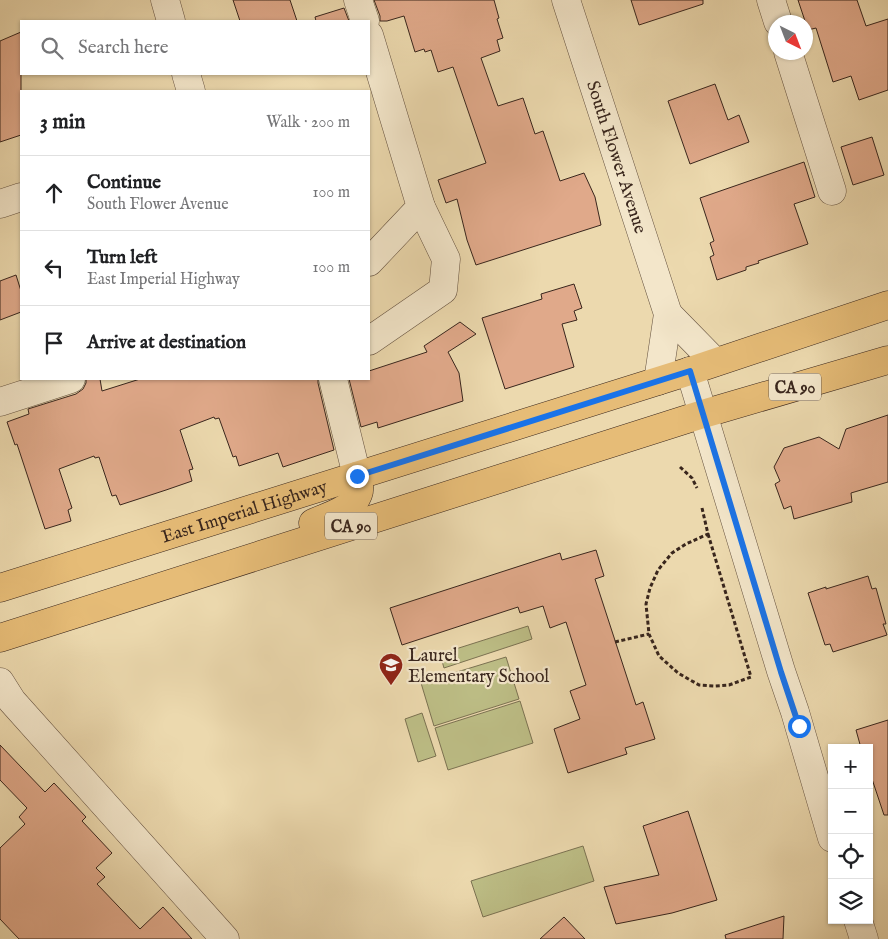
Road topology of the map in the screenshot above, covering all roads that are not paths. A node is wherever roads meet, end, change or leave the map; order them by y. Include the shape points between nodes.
1 (165, 0) edge
2 (358, 0) edge
3 (566, 0) edge
4 (771, 0) edge
5 (776, 15) edge
6 (171, 20) edge
7 (364, 20) edge
8 (370, 38) edge
9 (791, 60) edge
10 (186, 75) edge
11 (191, 90) edge
12 (832, 191) dead end
13 (20, 197) edge
14 (0, 204) edge
15 (421, 207) junction
16 (370, 261) edge
17 (888, 305) edge
18 (668, 314) junction
19 (370, 340) edge
20 (888, 360) edge
21 (702, 367) junction
22 (68, 380) edge
23 (333, 380) edge
24 (658, 381) junction
25 (0, 402) edge
26 (702, 414) junction
27 (357, 476) junction
28 (186, 579) junction
29 (0, 588) edge
30 (0, 638) edge
31 (0, 682) edge
32 (831, 834) edge
33 (859, 924) edge
34 (225, 939) edge
35 (864, 939) edge

1 - 6 street
2 - 7 street
3 - 18 street, South Flower Avenue
4 - 5 street
8 - 15 street
9 - 12 street
10 - 11 street
13 - 14 street
15 - 16 street
15 - 19 street via 446,259 443,290
17 - 21 main road, East Imperial Highway / CA 90
18 - 21 street, South Flower Avenue
18 - 24 street, South Flower Avenue
20 - 26 main road, CA 90
21 - 24 main road, East Imperial Highway / CA 90
21 - 26 street, South Flower Avenue
22 - 25 street
23 - 27 street
24 - 27 main road, East Imperial Highway / CA 90
26 - 28 main road, CA 90
26 - 32 street, South Flower Avenue
27 - 28 main road via 360,484 355,502
27 - 29 main road, East Imperial Highway / CA 90
28 - 30 main road, CA 90
31 - 34 street via 12,701
33 - 35 street

